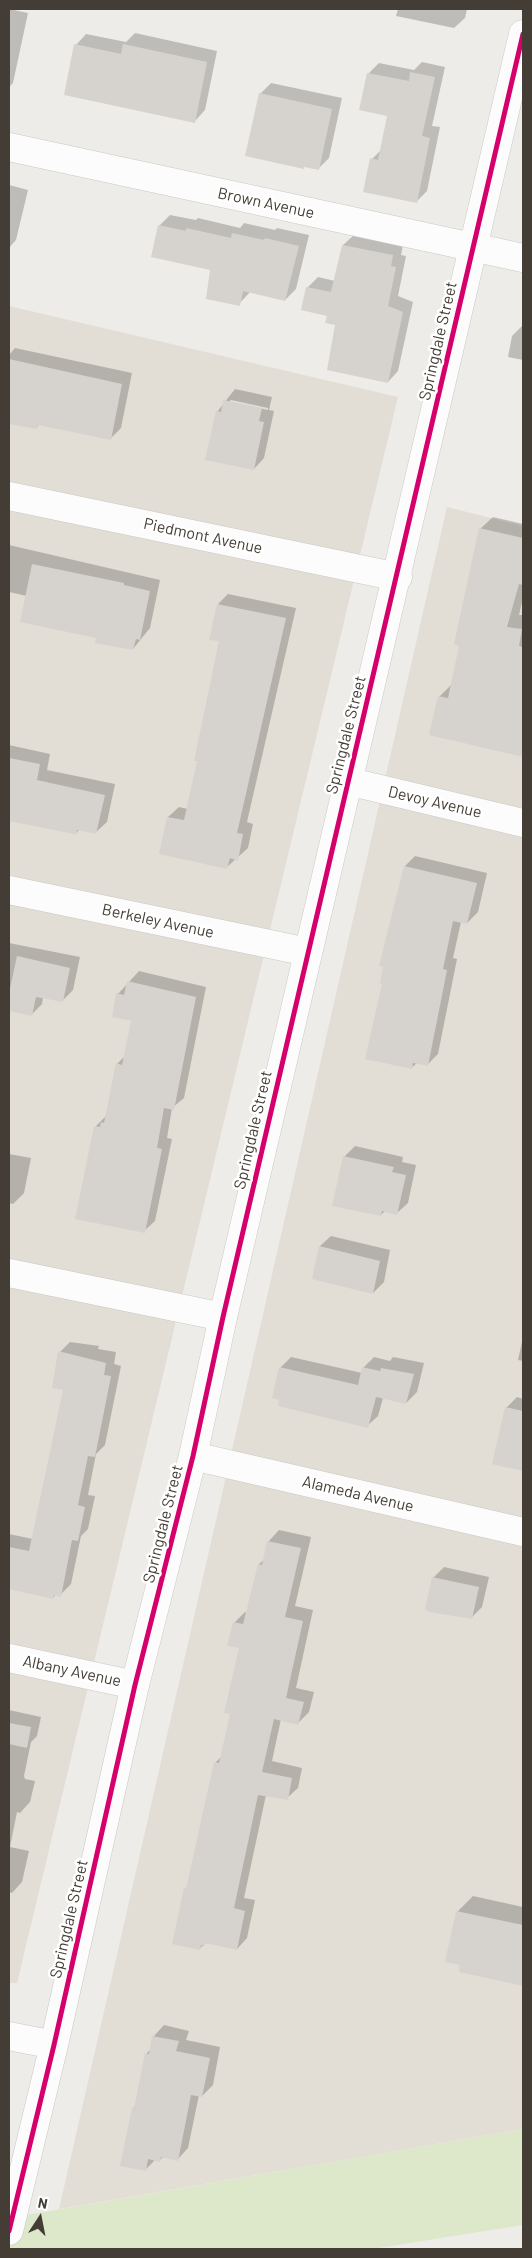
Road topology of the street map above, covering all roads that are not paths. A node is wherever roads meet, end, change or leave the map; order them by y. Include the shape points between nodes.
1 (523, 34) edge
2 (9, 148) edge
3 (472, 248) junction
4 (523, 258) edge
5 (9, 496) edge
6 (398, 577) junction
7 (348, 781) junction
8 (523, 823) edge
9 (9, 890) edge
10 (308, 952) junction
11 (9, 1273) edge
12 (223, 1317) junction
13 (193, 1456) junction
14 (523, 1532) edge
15 (9, 1658) edge
16 (135, 1685) junction
17 (9, 2036) edge
18 (54, 2045) junction
19 (9, 2231) edge

1 - 3 street, Springdale Street
2 - 3 street, Brown Avenue
3 - 4 street, Brown Avenue
3 - 6 street, Springdale Street
5 - 6 street, Piedmont Avenue
6 - 7 street, Springdale Street
7 - 8 street, Devoy Avenue
7 - 10 street, Springdale Street
9 - 10 street, Berkeley Avenue
10 - 12 street, Springdale Street
11 - 12 street
12 - 13 street, Springdale Street
13 - 14 street, Alameda Avenue
13 - 16 street, Springdale Street
15 - 16 street, Albany Avenue
16 - 18 street, Springdale Street
17 - 18 street
18 - 19 street, Springdale Street

